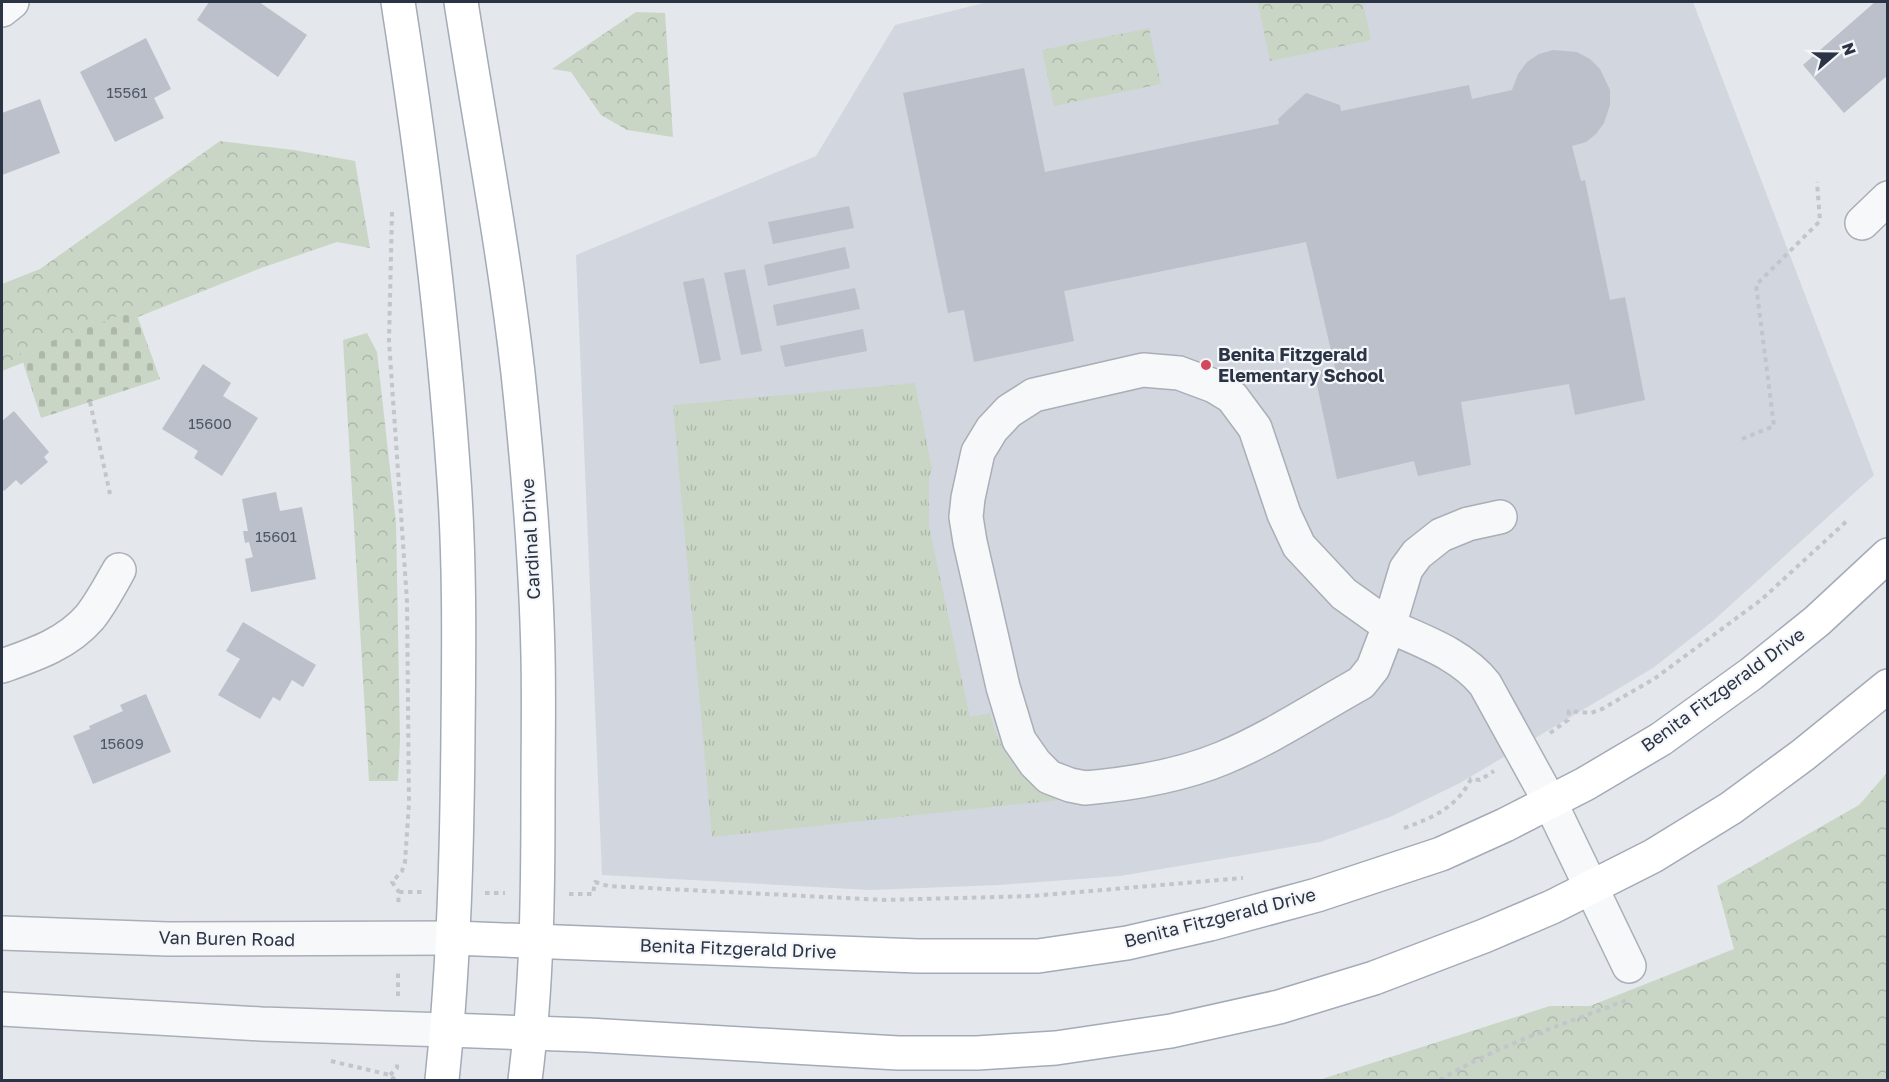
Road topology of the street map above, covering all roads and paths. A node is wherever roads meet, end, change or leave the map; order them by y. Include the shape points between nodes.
1 (12, 2) edge
2 (398, 2) edge
3 (461, 2) edge
4 (2, 10) edge
5 (1817, 182) dead end
6 (1887, 198) edge
7 (392, 205) dead end
8 (1862, 223) dead end
9 (90, 402) dead end
10 (1742, 439) dead end
11 (110, 494) dead end
12 (1500, 517) dead end
13 (1849, 519) dead end
14 (1887, 555) edge
15 (119, 570) dead end
16 (1389, 626) junction
17 (2, 666) edge
18 (1887, 686) edge
19 (1568, 720) dead end
20 (1480, 780) dead end
21 (1550, 802) junction
22 (1397, 831) dead end
23 (1250, 877) dead end
24 (1591, 888) junction
25 (399, 891) junction
26 (455, 892) junction
27 (537, 894) junction
28 (2, 933) edge
29 (398, 938) junction
30 (453, 938) junction
31 (536, 942) junction
32 (1633, 981) joint
33 (2, 1009) edge
34 (397, 1029) junction
35 (447, 1030) junction
36 (531, 1033) junction
37 (395, 1080) edge
38 (442, 1080) edge
39 (525, 1080) edge
40 (1440, 1080) edge

1 - 4 street
2 - 26 main road via 437,282 453,467 459,610
3 - 27 main road, Cardinal Drive via 518,371 529,492 538,654
5 - 10 path via 1820,221 1756,285 1774,426
6 - 8 street
7 - 25 path via 388,341 407,601 409,697 407,851 402,872 392,882
9 - 11 path
12 - 16 street via 1441,535 1417,554 1406,569
13 - 19 path via 1761,600 1693,651 1630,695 1591,712 1569,711
14 - 21 main road, Benita Fitzgerald Drive via 1817,621 1751,675 1661,739
15 - 17 street via 89,617 68,638
16 - 16 street via 1373,668 1361,683 1226,757 1175,774 1102,787 1084,789 1049,777 1019,740 970,542 966,517 978,452 1009,411 1034,394 1143,370 1179,373 1214,386 1232,398 1255,428 1299,546 1344,594
16 - 21 street via 1444,651 1475,672
18 - 24 main road via 1731,808
20 - 22 path via 1472,778 1458,799 1438,815
21 - 24 street
21 - 31 main road, Benita Fitzgerald Drive via 1441,854 1317,895 1127,943 1038,956
23 - 27 path via 965,899 885,900 608,886 595,882 593,894
24 - 32 street
24 - 36 main road via 1484,936 1374,978 1279,1008 1171,1031 1056,1048 898,1053
25 - 26 path
25 - 29 path
26 - 27 path
26 - 30 main road
27 - 31 main road, Cardinal Drive
28 - 29 street, Van Buren Road via 191,939
29 - 30 street, Van Buren Road
29 - 34 path
30 - 31 main road, Benita Fitzgerald Drive
30 - 35 main road
31 - 36 main road, Cardinal Drive
32 - 40 path
33 - 34 street
34 - 35 street
34 - 37 path via 397,1068 390,1075
35 - 36 main road
35 - 38 main road
36 - 39 main road, Cardinal Drive

